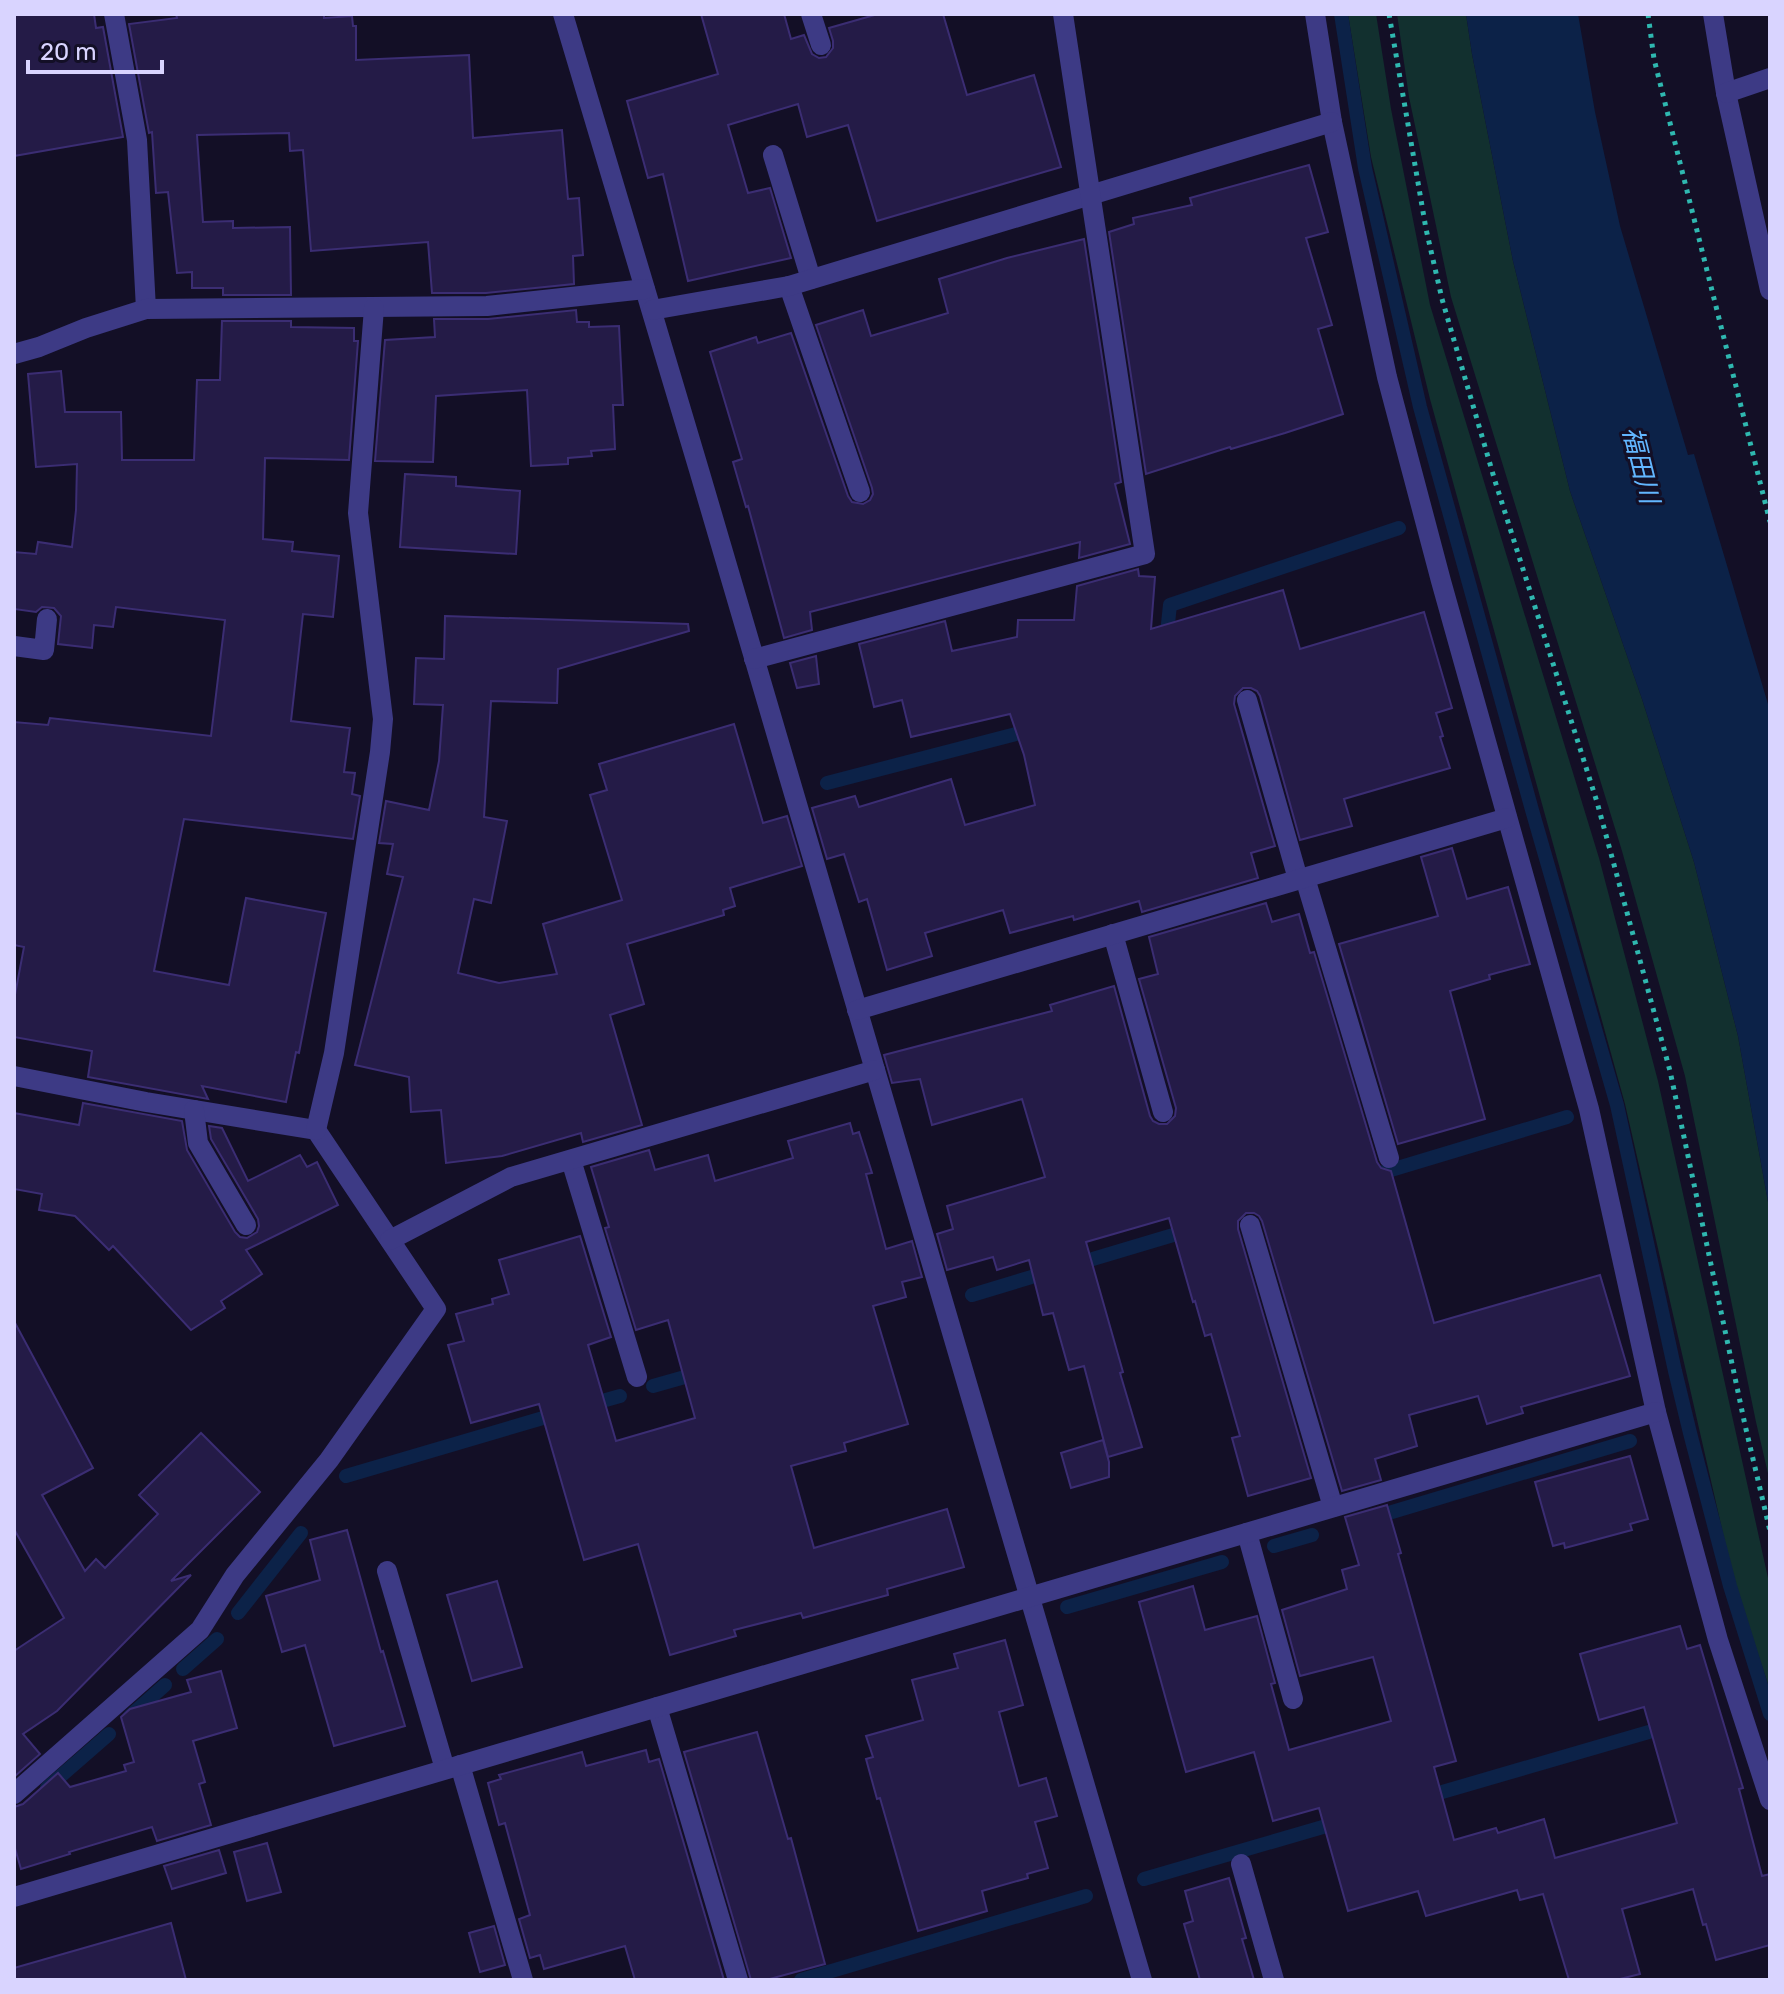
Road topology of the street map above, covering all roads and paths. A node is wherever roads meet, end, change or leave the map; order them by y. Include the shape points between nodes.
1 (114, 14) edge
2 (563, 14) edge
3 (811, 14) edge
4 (1063, 14) edge
5 (1315, 14) edge
6 (1389, 14) edge
7 (1648, 14) edge
8 (1713, 14) edge
9 (821, 45) dead end
10 (1770, 78) edge
11 (1726, 93) junction
12 (1332, 122) junction
13 (773, 155) dead end
14 (1092, 194) junction
15 (811, 279) junction
16 (789, 286) junction
17 (645, 289) junction
18 (1770, 290) edge
19 (374, 308) junction
20 (146, 309) junction
21 (652, 310) junction
22 (14, 354) edge
23 (860, 492) dead end
24 (1770, 522) edge
25 (47, 619) dead end
26 (14, 646) edge
27 (754, 659) junction
28 (1247, 700) dead end
29 (1507, 818) junction
30 (1302, 878) junction
31 (1113, 934) junction
32 (857, 1010) junction
33 (875, 1070) junction
34 (14, 1076) edge
35 (194, 1110) junction
36 (1163, 1112) dead end
37 (316, 1130) junction
38 (1389, 1158) dead end
39 (571, 1160) junction
40 (246, 1225) dead end
41 (1250, 1225) dead end
42 (390, 1240) junction
43 (637, 1377) dead end
44 (1656, 1412) junction
45 (1333, 1507) junction
46 (1770, 1531) edge
47 (1247, 1533) junction
48 (387, 1571) dead end
49 (1028, 1597) junction
50 (1293, 1699) dead end
51 (657, 1707) junction
52 (453, 1767) junction
53 (14, 1794) edge
54 (1770, 1800) edge
55 (1241, 1864) dead end
56 (14, 1897) edge
57 (523, 1980) edge
58 (738, 1980) edge
59 (1142, 1980) edge
60 (1274, 1980) edge

1 - 20 street via 137,140
2 - 17 street
3 - 9 street
4 - 14 street
5 - 12 street
6 - 46 path via 1442,299 1597,802 1670,1071
7 - 24 path via 1654,59
8 - 11 street
10 - 11 street
11 - 18 street
12 - 14 street
12 - 29 street via 1387,377
13 - 15 street
14 - 15 street
14 - 27 street via 1145,554
15 - 16 street
16 - 21 street
16 - 23 street
17 - 19 street via 487,306
17 - 21 street
19 - 20 street
19 - 37 street via 358,513 383,719 334,1053
20 - 22 street
21 - 27 street
25 - 26 street via 44,650
27 - 32 street
28 - 30 street
29 - 30 street
29 - 44 street via 1589,1109
30 - 31 street
30 - 38 street
31 - 32 street
31 - 36 street
32 - 33 street
33 - 39 street
33 - 49 street
34 - 35 street
35 - 37 street
35 - 40 street via 198,1143
37 - 42 street
39 - 42 street via 511,1177
39 - 43 street
41 - 45 street
42 - 53 street via 436,1309 329,1460 235,1575 200,1630
44 - 45 street
44 - 54 street via 1718,1640
45 - 47 street
47 - 49 street
47 - 50 street
48 - 52 street
49 - 51 street
49 - 59 street
51 - 52 street
51 - 58 street
52 - 56 street
52 - 57 street
55 - 60 street

